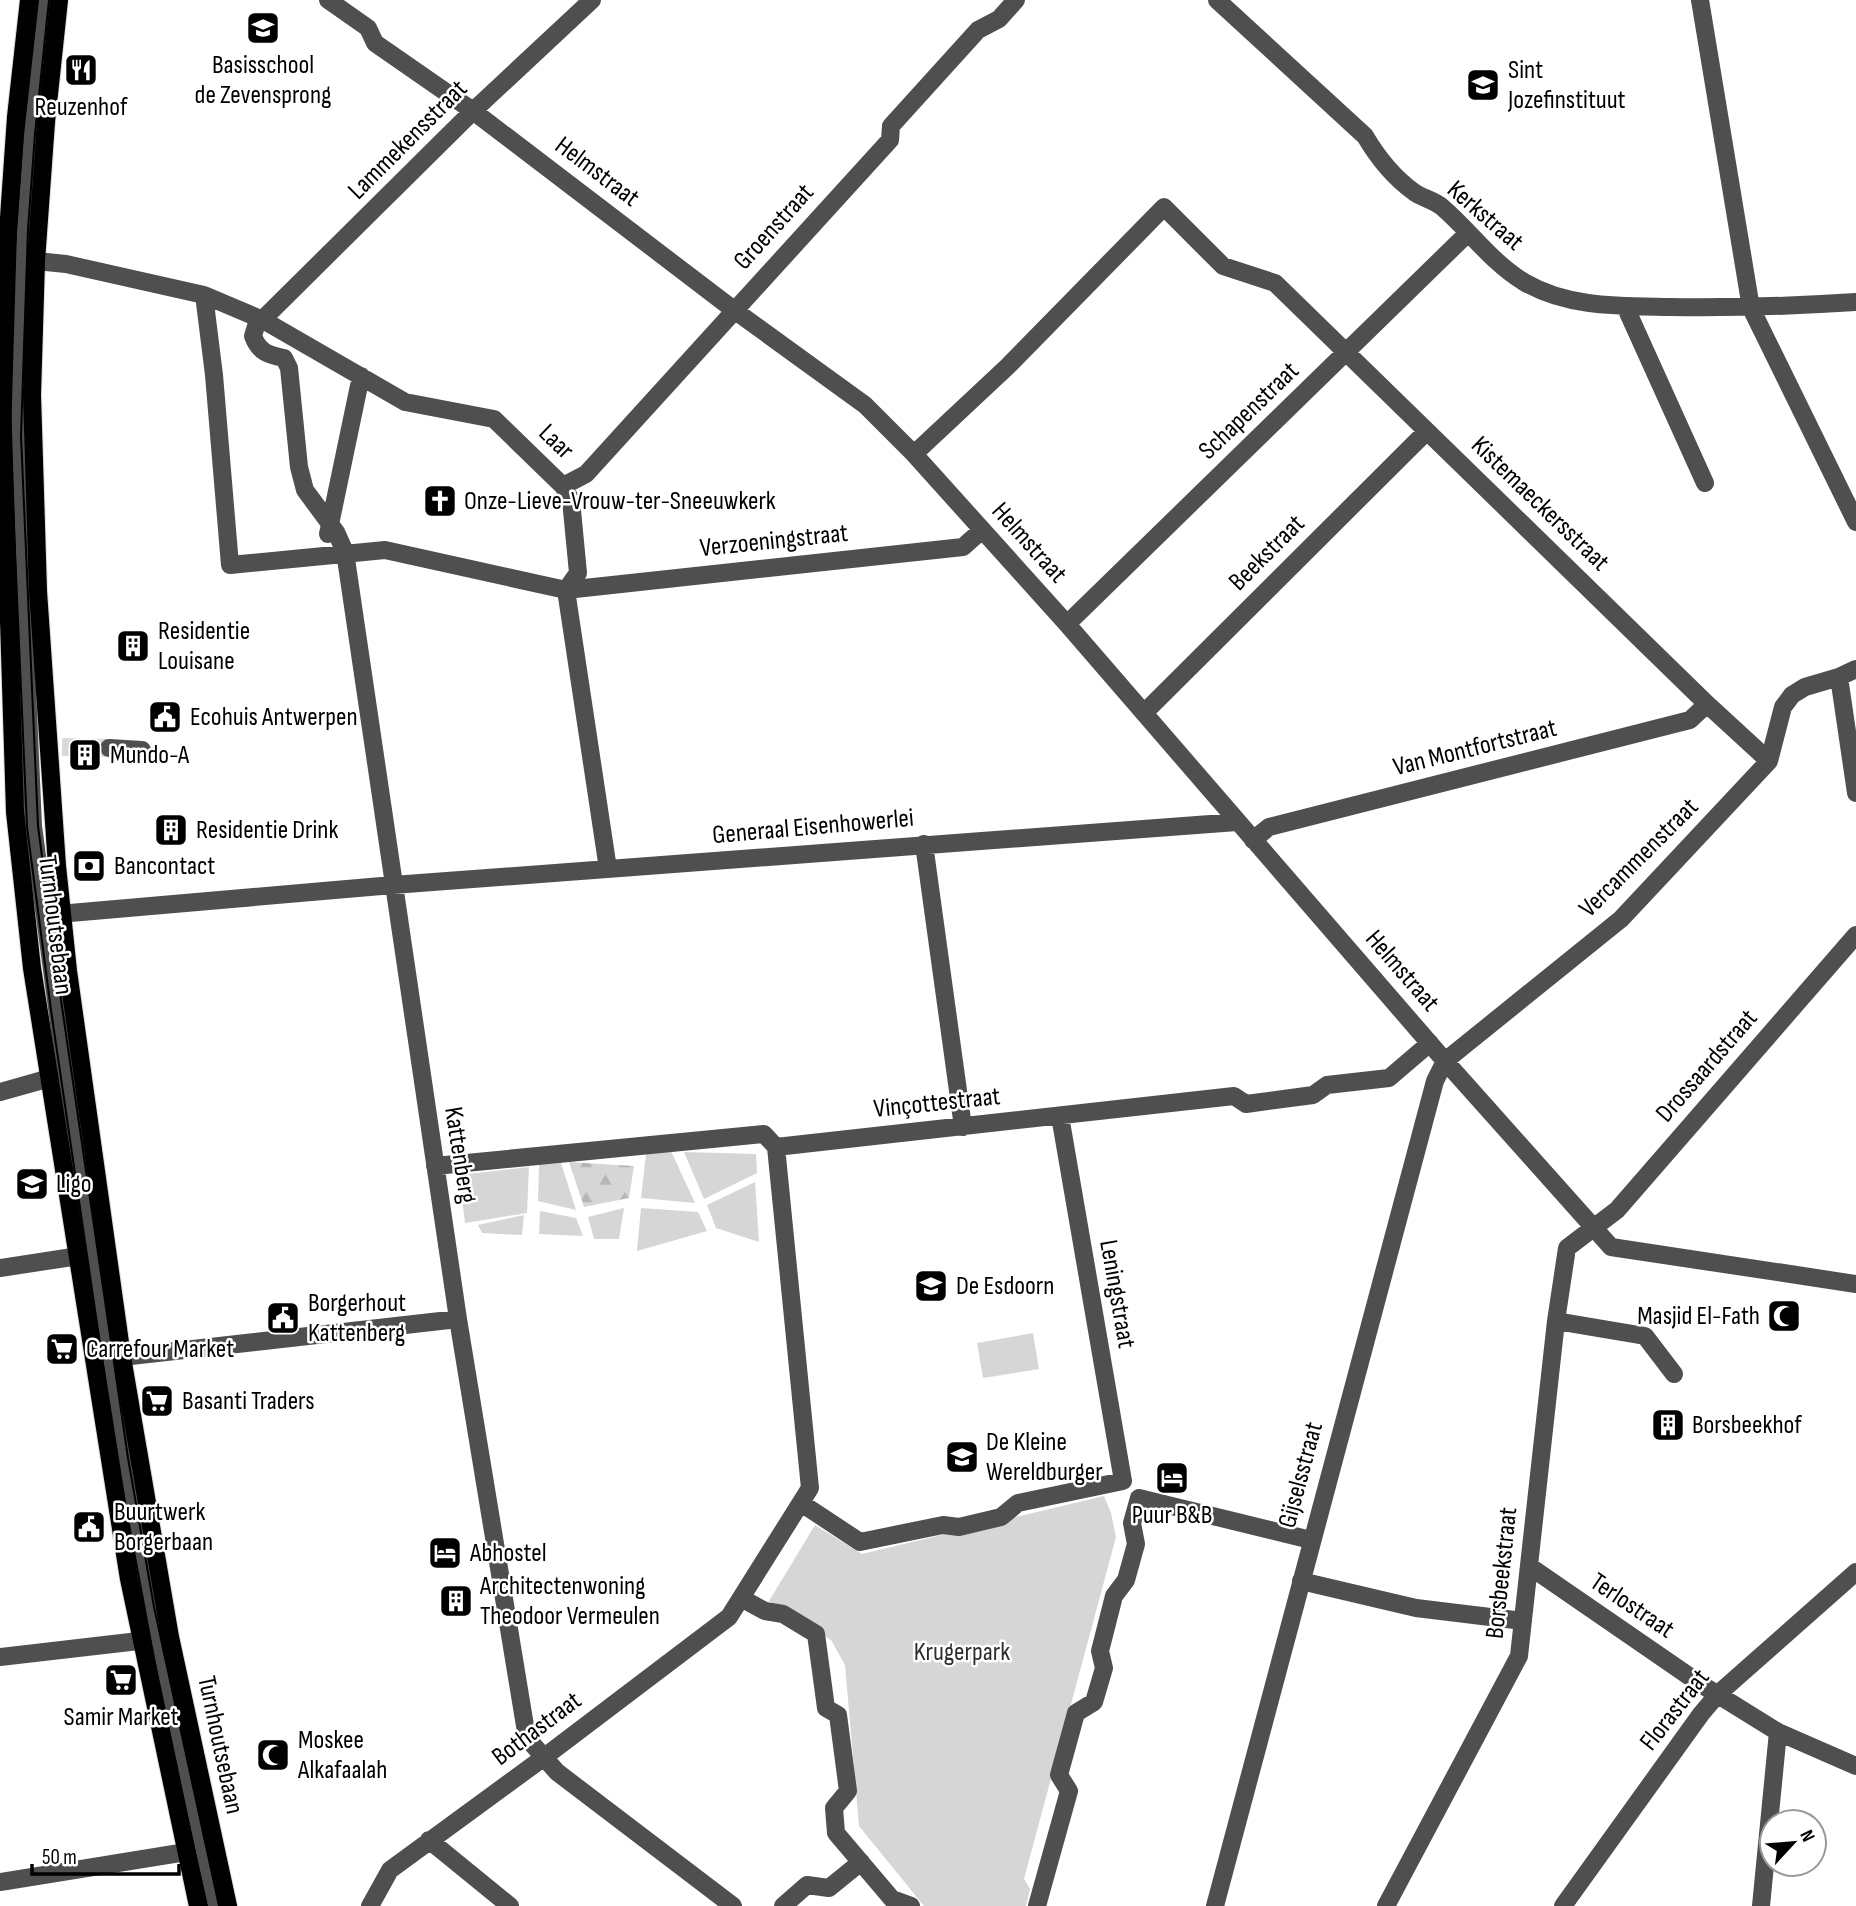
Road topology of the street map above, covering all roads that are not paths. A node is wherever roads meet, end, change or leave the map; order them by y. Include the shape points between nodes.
1 (29, 0) edge
2 (44, 0) edge
3 (59, 0) edge
4 (328, 0) edge
5 (593, 0) edge
6 (1016, 0) edge
7 (1217, 0) edge
8 (1700, 0) edge
9 (473, 111) junction
10 (1467, 234) junction
11 (36, 261) junction
12 (204, 295) junction
13 (1856, 302) edge
14 (1625, 306) junction
15 (1751, 308) junction
16 (734, 310) junction
17 (263, 320) junction
18 (1347, 352) junction
19 (360, 376) junction
20 (1427, 431) junction
21 (914, 454) junction
22 (1705, 483) dead end
23 (563, 486) junction
24 (1856, 522) edge
25 (330, 526) junction
26 (982, 530) junction
27 (345, 552) junction
28 (324, 554) junction
29 (566, 590) junction
30 (1067, 624) junction
31 (44, 669) junction
32 (1856, 669) edge
33 (1839, 677) junction
34 (16, 697) edge
35 (1707, 704) junction
36 (1144, 713) junction
37 (109, 748) tunnel mouth
38 (142, 750) dead end
39 (1769, 761) junction
40 (1856, 793) edge
41 (1237, 822) junction
42 (1253, 840) junction
43 (923, 844) junction
44 (608, 869) junction
45 (393, 885) junction
46 (44, 915) junction
47 (1856, 936) edge
48 (1430, 1043) junction
49 (1445, 1061) junction
50 (50, 1078) junction
51 (0, 1092) edge
52 (1060, 1116) junction
53 (963, 1127) junction
54 (776, 1147) junction
55 (435, 1166) junction
56 (1593, 1228) junction
57 (79, 1256) junction
58 (0, 1268) edge
59 (1856, 1284) edge
60 (458, 1319) junction
61 (1556, 1321) junction
62 (122, 1357) junction
63 (1674, 1374) dead end
64 (801, 1503) junction
65 (1311, 1540) junction
66 (1529, 1566) junction
67 (1856, 1572) edge
68 (1301, 1581) junction
69 (741, 1598) junction
70 (1522, 1621) junction
71 (155, 1639) junction
72 (0, 1657) edge
73 (1718, 1694) junction
74 (1777, 1732) junction
75 (544, 1758) junction
76 (1856, 1766) edge
77 (429, 1840) junction
78 (186, 1852) junction
79 (861, 1862) junction
80 (0, 1882) edge
81 (198, 1906) edge
82 (213, 1906) edge
83 (228, 1906) edge
84 (370, 1906) edge
85 (510, 1906) edge
86 (733, 1906) edge
87 (783, 1906) edge
88 (911, 1906) edge
89 (1037, 1906) edge
90 (1215, 1906) edge
91 (1386, 1906) edge
92 (1563, 1906) edge
93 (1760, 1906) edge

1 - 34 main road, Turnhoutsebaan via 8,235 2,399
2 - 34 street via 25,177 17,333
3 - 11 main road, Turnhoutsebaan
4 - 9 street, Helmstraat via 368,28 375,43
5 - 9 street, Lammekensstraat
6 - 16 street, Groenstraat via 999,19 978,30 891,126 890,140
7 - 10 street, Kerkstraat via 1366,136 1380,161 1415,193 1440,205
8 - 15 street
9 - 16 street, Helmstraat
9 - 17 street, Lammekensstraat
10 - 14 street, Kerkstraat via 1507,271 1546,293
10 - 18 street, Schapenstraat
11 - 12 street, Laar
11 - 31 main road, Turnhoutsebaan via 33,477
12 - 17 street, Laar
12 - 28 street via 230,565
13 - 15 street, Kerkstraat
14 - 15 street, Kerkstraat
14 - 22 street
15 - 24 street
16 - 21 street, Helmstraat via 865,405
16 - 23 street, Groenstraat via 586,474
17 - 19 street, Laar
17 - 25 street via 254,330 256,344 266,354 284,358 289,368 299,467 305,490
18 - 20 street, Kistemaeckersstraat
18 - 21 street, Kistemaeckersstraat via 1275,283 1223,266 1164,206 1007,367
18 - 30 street, Schapenstraat
19 - 23 street, Laar via 405,402 494,419
19 - 25 street
20 - 35 street, Kistemaeckersstraat
20 - 36 street, Beekstraat
21 - 26 street, Helmstraat
23 - 29 street, Laar via 571,500 578,573
25 - 27 street
25 - 28 street
26 - 29 street, Verzoeningstraat via 963,547
26 - 30 street, Helmstraat
27 - 28 street
27 - 29 street via 385,550
27 - 45 street, Kattenberg
29 - 44 street
30 - 36 street, Helmstraat
31 - 34 street
31 - 46 main road, Turnhoutsebaan via 56,748
32 - 33 street, Vercammenstraat
33 - 39 street, Vercammenstraat via 1792,695 1783,707
33 - 40 street
34 - 46 main road, Turnhoutsebaan via 15,811
35 - 39 street, Kistemaeckersstraat
35 - 42 street, Van Montfortstraat via 1690,720 1269,827
36 - 41 street, Helmstraat
37 - 38 street
39 - 49 street, Vercammenstraat via 1621,919
41 - 42 street, Helmstraat
41 - 43 street, Generaal Eisenhowerlei
42 - 48 street, Helmstraat
43 - 44 street, Generaal Eisenhowerlei
43 - 53 street
44 - 45 street, Generaal Eisenhowerlei
45 - 46 street, Generaal Eisenhowerlei
45 - 55 street, Kattenberg
46 - 50 main road, Turnhoutsebaan via 32,968
46 - 62 main road, Turnhoutsebaan via 68,971
46 - 71 street via 121,1446
47 - 56 street, Drossaardstraat via 1617,1210
48 - 49 street, Helmstraat
48 - 52 street, Vinçottestraat via 1389,1077 1326,1085 1313,1095 1246,1104 1234,1096
49 - 56 street, Helmstraat
49 - 65 street, Gijselsstraat
50 - 51 street
50 - 57 main road, Turnhoutsebaan
52 - 53 street, Vinçottestraat
52 - 64 street, Leningstraat via 1124,1481 1018,1503 1000,1517 960,1527 943,1525 860,1542
53 - 54 street, Vinçottestraat
54 - 55 street, Vinçottestraat via 764,1134
54 - 64 street, Bothastraat via 810,1488
55 - 60 street, Kattenberg
56 - 59 street, Helmstraat via 1611,1247
56 - 61 street, Borsbeekstraat via 1567,1248
57 - 58 street
57 - 71 main road, Turnhoutsebaan via 112,1474
60 - 62 street
60 - 75 street, Kattenberg via 527,1738
61 - 63 street via 1645,1336
61 - 66 street, Borsbeekstraat
62 - 71 main road, Turnhoutsebaan
64 - 69 street, Bothastraat
65 - 68 street, Gijselsstraat
65 - 89 street via 1139,1498 1132,1523 1136,1544 1126,1580 1114,1596 1100,1651 1104,1668 1094,1702 1076,1713 1059,1775 1069,1791
66 - 70 street, Borsbeekstraat
66 - 73 street, Terlostraat
67 - 73 street, Florastraat
68 - 70 street via 1416,1608
68 - 90 street, Gijselsstraat
69 - 75 street, Bothastraat via 729,1616
69 - 79 street via 765,1611 783,1614 816,1634 826,1708 838,1715 848,1791 834,1808 836,1833
70 - 91 street, Borsbeekstraat via 1519,1656
71 - 72 street
71 - 78 main road, Turnhoutsebaan
71 - 82 street
71 - 83 main road, Turnhoutsebaan
73 - 74 street, Terlostraat
73 - 92 street, Florastraat
74 - 76 street, Terlostraat
74 - 93 street
75 - 77 street, Bothastraat
75 - 86 street, Kattenberg
77 - 84 street, Bothastraat via 390,1870
77 - 85 street
78 - 80 street
78 - 81 main road, Turnhoutsebaan
79 - 87 street via 829,1888 807,1885
79 - 88 street via 892,1899

